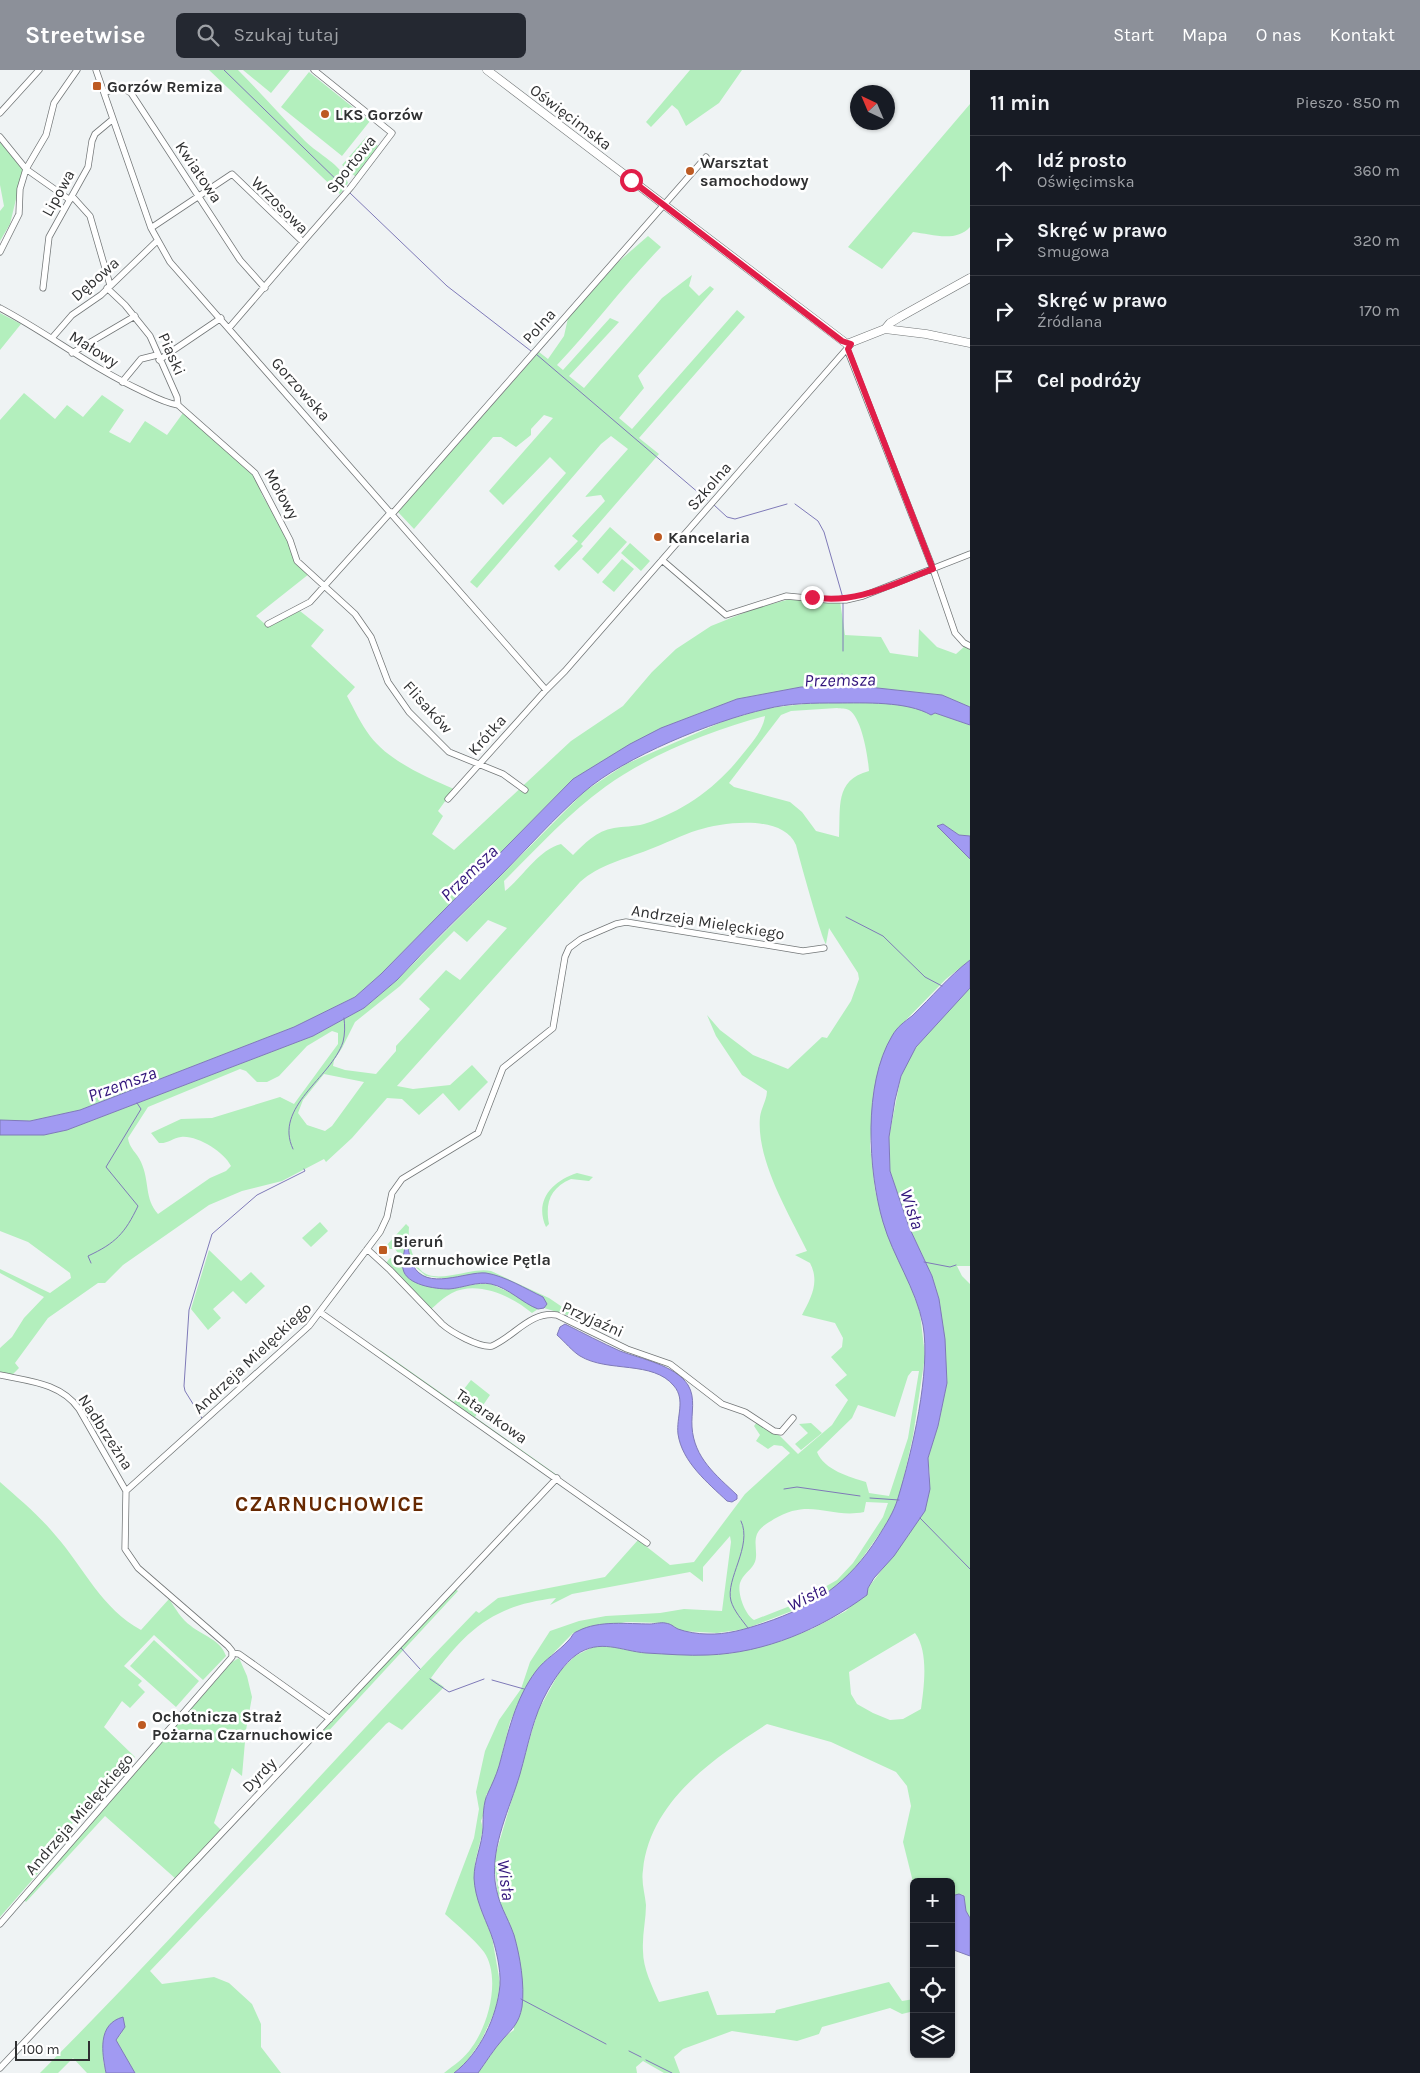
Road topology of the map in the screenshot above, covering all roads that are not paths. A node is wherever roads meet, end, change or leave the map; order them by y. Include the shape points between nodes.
1 (40, 70) edge
2 (77, 70) edge
3 (96, 70) edge
4 (314, 70) edge
5 (487, 70) edge
6 (104, 93) junction
7 (0, 112) edge
8 (113, 119) junction
9 (0, 136) edge
10 (706, 157) dead end
11 (26, 169) junction
12 (199, 196) junction
13 (71, 198) junction
14 (664, 205) junction
15 (151, 228) junction
16 (157, 242) junction
17 (303, 242) junction
18 (0, 252) edge
19 (970, 278) edge
20 (108, 287) junction
21 (43, 288) dead end
22 (265, 288) junction
23 (0, 308) edge
24 (135, 316) junction
25 (221, 318) junction
26 (229, 328) junction
27 (886, 329) junction
28 (52, 338) junction
29 (970, 343) edge
30 (849, 346) junction
31 (72, 353) junction
32 (158, 357) junction
33 (122, 382) junction
34 (178, 405) junction
35 (392, 513) junction
36 (970, 554) edge
37 (662, 560) junction
38 (933, 569) junction
39 (324, 587) junction
40 (268, 624) dead end
41 (970, 646) edge
42 (546, 690) junction
43 (480, 763) junction
44 (525, 790) dead end
45 (448, 799) dead end
46 (824, 948) dead end
47 (367, 1249) junction
48 (320, 1312) junction
49 (0, 1375) edge
50 (793, 1418) dead end
51 (557, 1478) junction
52 (126, 1491) junction
53 (647, 1543) dead end
54 (232, 1653) junction
55 (330, 1719) junction
56 (0, 1924) edge
57 (0, 2068) edge

1 - 7 street
2 - 11 street via 54,103 46,135
3 - 6 street, Gorzowska
4 - 17 street, Sportowa via 392,133
5 - 14 street, Oświęcimska
6 - 8 street, Gorzowska
6 - 12 street, Kwiatowa via 120,86 131,92
8 - 13 street, Lipowa via 95,134 88,167
8 - 15 street, Gorzowska
9 - 11 street, Piaski
10 - 14 street, Polna
11 - 13 street, Piaski
11 - 18 street via 20,189 19,214
12 - 15 street, Wrzosowa
12 - 17 street, Wrzosowa via 232,174
12 - 22 street, Kwiatowa via 240,260
13 - 20 street, Piaski via 90,216
13 - 21 street, Lipowa via 49,237
14 - 30 street, Oświęcimska
14 - 35 street, Polna
15 - 16 street, Gorzowska
16 - 20 street, Dębowa
16 - 25 street, Gorzowska via 170,262
17 - 22 street, Wrzosowa
19 - 27 street via 890,323
20 - 24 street, Piaski
20 - 28 street, Dębowa via 72,316
22 - 26 street, Wrzosowa
23 - 28 street, Małowy
24 - 31 street
24 - 32 street, Piaski via 150,336
25 - 26 street, Gorzowska
25 - 32 street
26 - 35 street, Gorzowska
27 - 29 street
27 - 30 street via 873,332
28 - 31 street, Małowy
30 - 37 street, Szkolna
30 - 38 street
31 - 33 street, Małowy
32 - 33 street via 142,359
32 - 34 street, Piaski
33 - 34 street, Małowy
34 - 39 street, Mołowy via 255,473 287,532 297,561
35 - 39 street, Polna
35 - 42 street, Gorzowska
36 - 38 street
37 - 38 street via 726,615 786,596 843,600 863,596
37 - 42 street, Szkolna
38 - 41 street via 955,632
39 - 40 street, Polna via 307,604
39 - 43 street, Flisaków via 355,614 366,629 388,682 408,712 449,752
42 - 43 street, Krótka
43 - 44 street, Flisaków
43 - 45 street, Krótka
46 - 47 street, Andrzeja Mielęckiego via 803,951 626,922 575,942 565,957 553,1028 503,1068 478,1133 402,1179 392,1193 380,1232
47 - 48 street, Andrzeja Mielęckiego
47 - 50 street, Przyjaźni via 449,1330 480,1344 492,1346 533,1319 547,1314 557,1315 627,1349 670,1364 716,1400 745,1412 774,1431 781,1432
48 - 51 street, Tatarakowa
48 - 52 street, Andrzeja Mielęckiego via 275,1358
49 - 52 street, Nadbrzeżna via 44,1384 70,1399
51 - 53 street, Tatarakowa
51 - 55 street, Dyrdy
52 - 54 street via 124,1545 128,1557
54 - 55 street via 239,1654
54 - 56 street, Andrzeja Mielęckiego via 230,1661
55 - 57 street, Dyrdy

